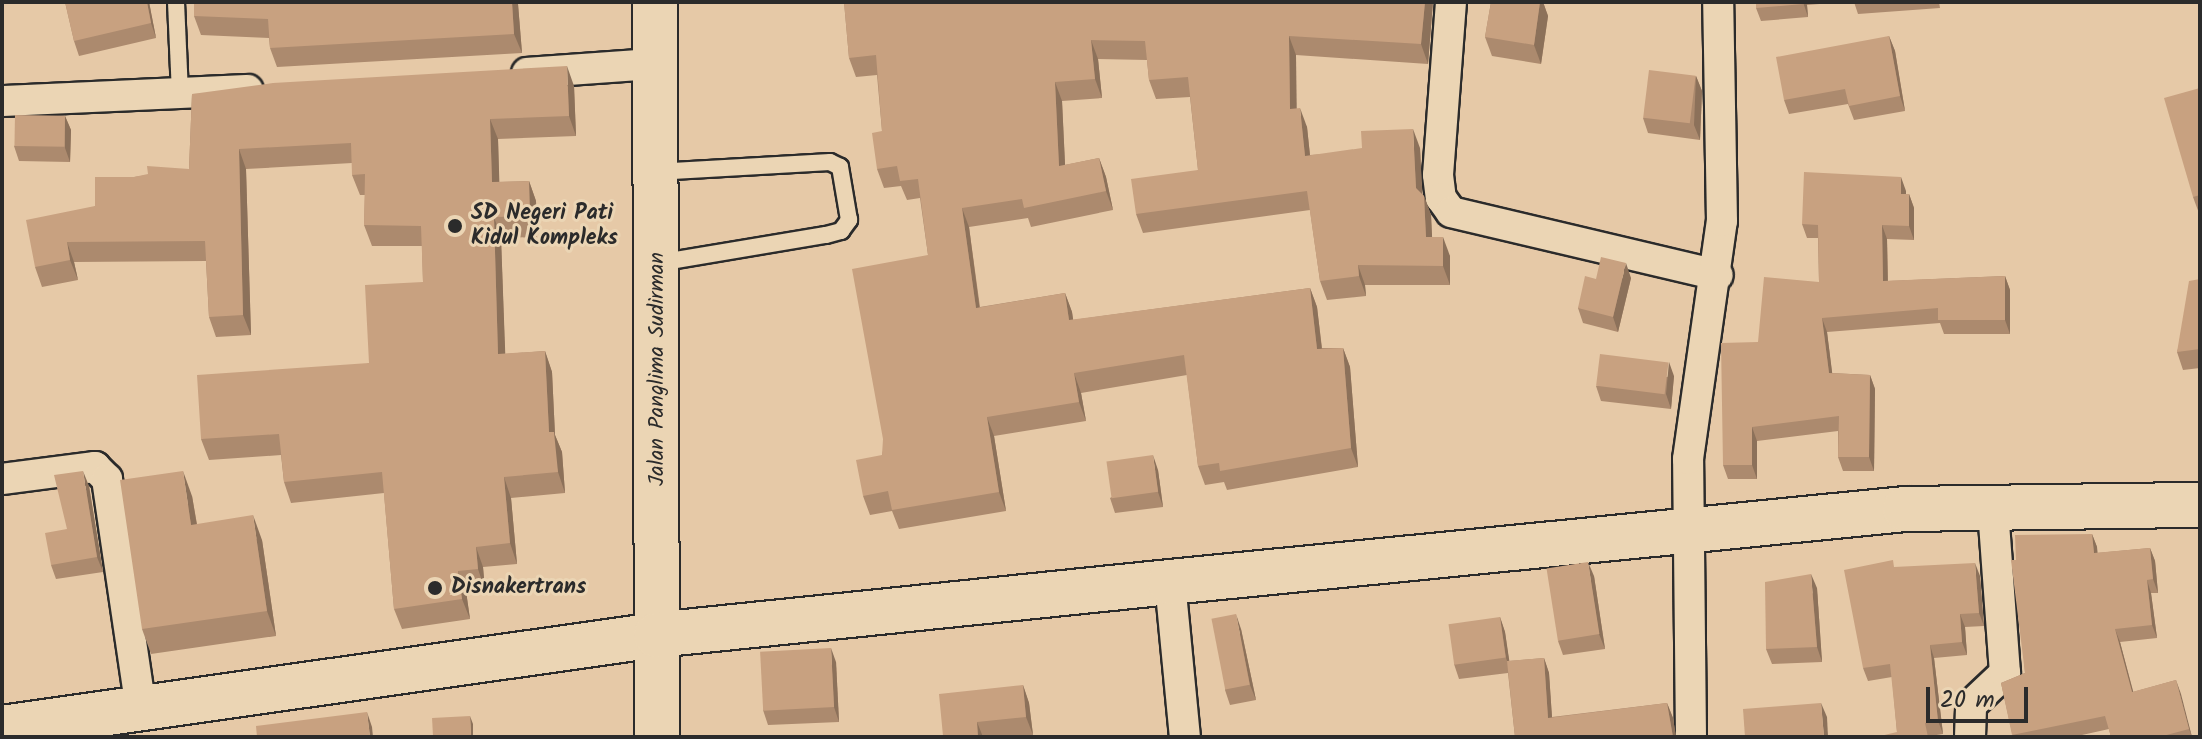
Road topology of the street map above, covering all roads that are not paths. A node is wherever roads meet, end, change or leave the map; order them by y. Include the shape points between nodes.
1 (176, 2) edge
2 (655, 2) edge
3 (1451, 2) edge
4 (1718, 2) edge
5 (652, 64) junction
6 (493, 75) edge
7 (273, 89) edge
8 (180, 93) junction
9 (2, 101) edge
10 (659, 172) junction
11 (658, 263) junction
12 (1718, 275) junction
13 (2, 479) edge
14 (2200, 505) edge
15 (1993, 509) junction
16 (1689, 530) junction
17 (1170, 582) junction
18 (656, 635) junction
19 (141, 708) junction
20 (2, 728) edge
21 (657, 737) edge
22 (1185, 737) edge
23 (1691, 737) edge
24 (1970, 737) edge

1 - 8 lane
2 - 5 street, Jalan Panglima Sudirman
3 - 12 street via 1438,175 1441,198 1451,212
4 - 12 street
5 - 6 street
5 - 10 street, Jalan Panglima Sudirman
7 - 8 street
8 - 9 street
10 - 11 street, Jalan Panglima Sudirman
10 - 11 lane via 830,162 840,167 849,220 841,231 826,235
11 - 18 street, Jalan Panglima Sudirman
12 - 16 street via 1692,418
13 - 19 street via 95,467 107,479
14 - 15 street
15 - 16 street via 1905,509
15 - 24 street via 2005,673 1971,705
16 - 17 street
16 - 23 street
17 - 18 street
17 - 22 street
18 - 19 street
18 - 21 street, Jalan Panglima Sudirman
19 - 20 street

